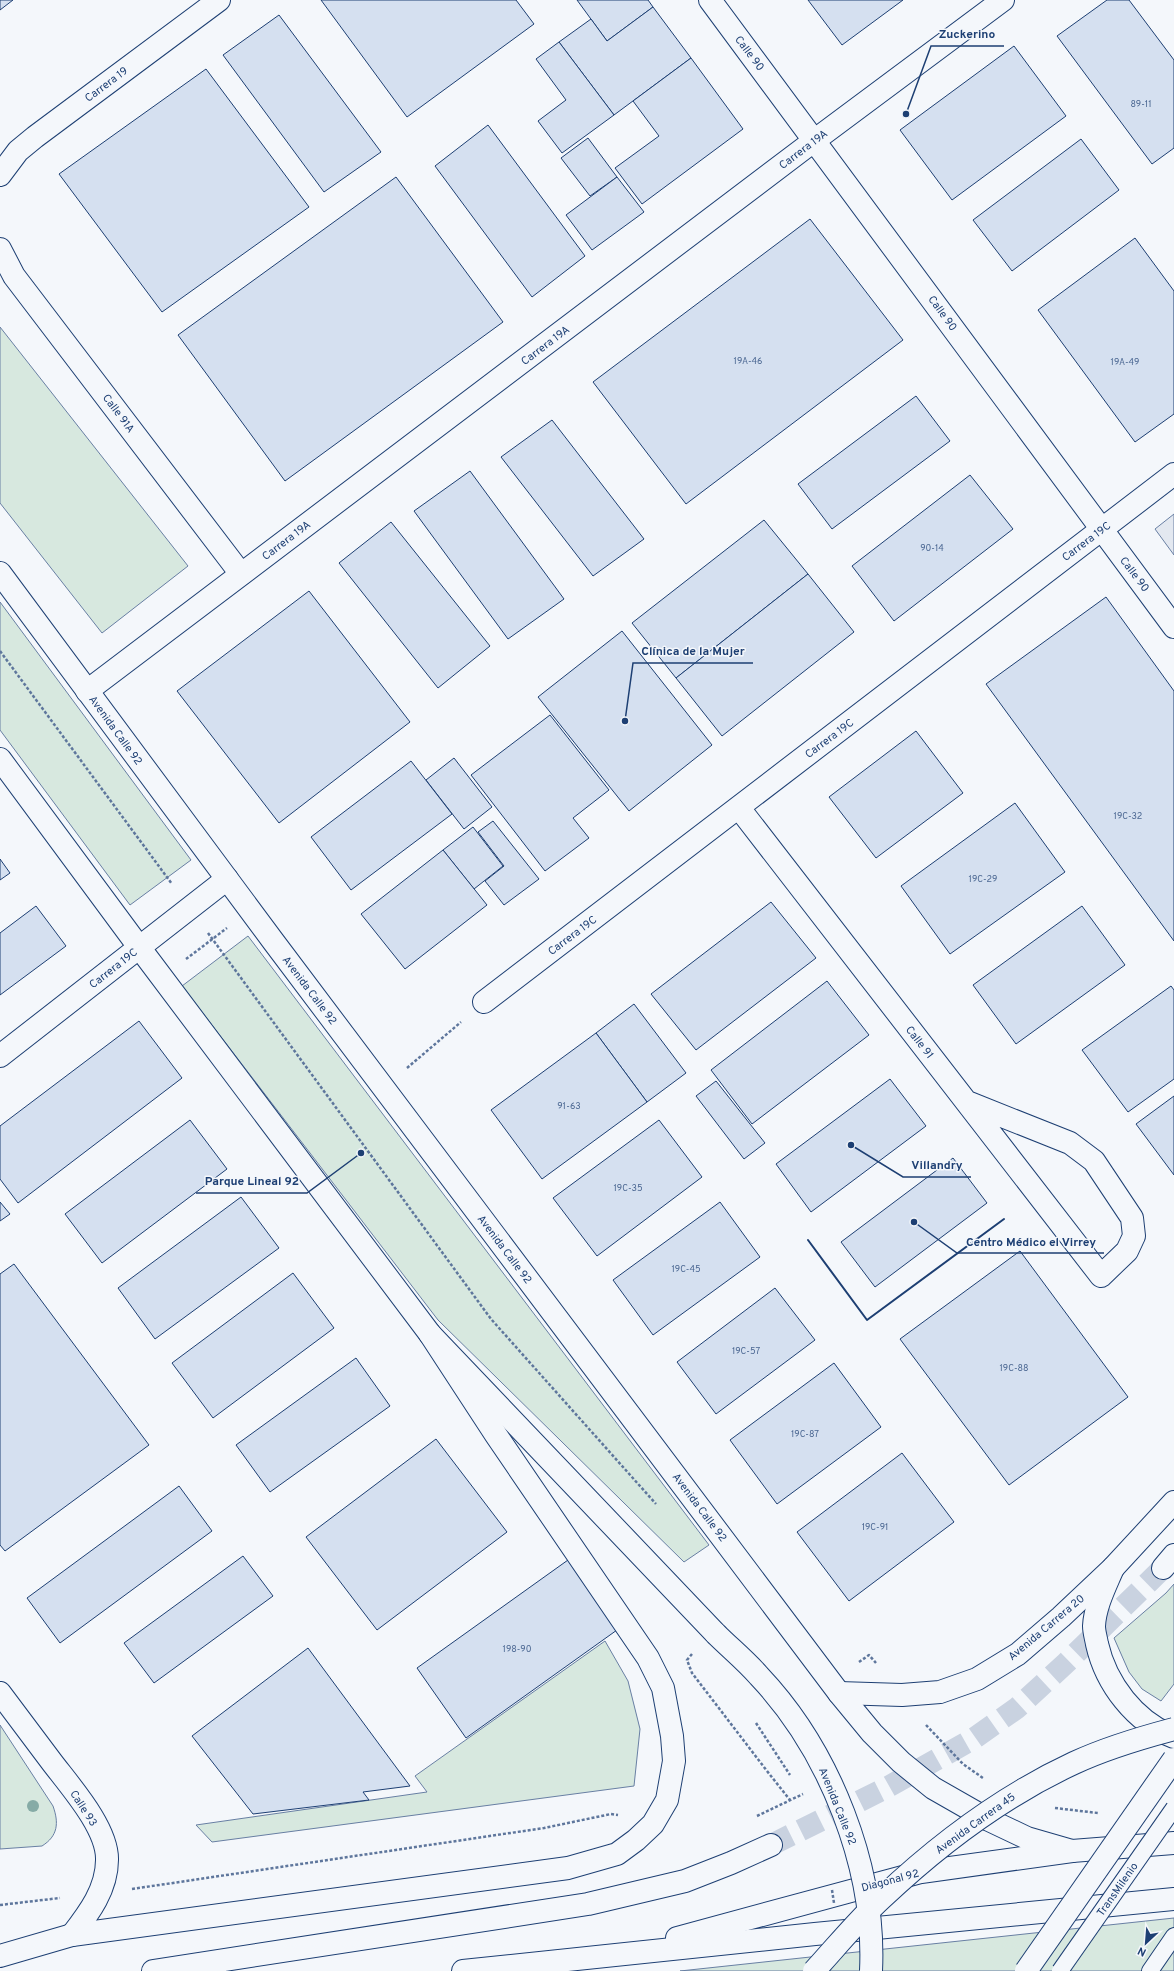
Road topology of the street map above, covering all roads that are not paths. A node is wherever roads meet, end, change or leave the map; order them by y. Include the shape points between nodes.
1 (219, 0) edge
2 (710, 0) edge
3 (1003, 0) edge
4 (815, 140) junction
5 (0, 176) edge
6 (0, 249) edge
7 (1174, 474) edge
8 (1102, 530) junction
9 (0, 573) edge
10 (241, 574) junction
11 (1174, 627) edge
12 (87, 691) junction
13 (0, 759) edge
14 (739, 808) junction
15 (226, 879) junction
16 (139, 948) junction
17 (484, 1002) road end
18 (0, 1056) edge
19 (967, 1102) junction
20 (430, 1334) junction
21 (1174, 1502) edge
22 (1112, 1568) junction
23 (0, 1693) edge
24 (839, 1693) junction
25 (1174, 1729) edge
26 (1174, 1737) edge
27 (1174, 1759) edge
28 (1174, 1808) edge
29 (1174, 1843) edge
30 (771, 1845) tunnel mouth
31 (1072, 1851) junction
32 (1174, 1899) edge
33 (72, 1935) junction
34 (1174, 1936) edge
35 (612, 1955) junction
36 (0, 1956) edge
37 (153, 1971) edge
38 (463, 1971) edge
39 (814, 1971) edge
40 (871, 1971) edge
41 (1026, 1971) edge
42 (1060, 1971) edge
43 (1150, 1971) edge

1 - 5 main road, Carrera 19 via 35,137 18,151
2 - 4 main road, Calle 90
3 - 4 main road, Carrera 19A
4 - 8 main road, Calle 90
4 - 10 main road, Carrera 19A
6 - 10 main road, Calle 91A via 14,276
7 - 8 main road, Carrera 19C
8 - 11 main road, Calle 90
8 - 14 main road, Carrera 19C
9 - 12 main road, Avenida Calle 92
10 - 12 main road, Carrera 19A
12 - 15 main road, Avenida Calle 92
13 - 16 main road, Avenida Calle 92
14 - 17 main road, Carrera 19C
14 - 19 main road, Calle 91
15 - 16 main road, Carrera 19C
15 - 24 main road, Avenida Calle 92
16 - 18 main road, Carrera 19C
16 - 20 main road, Avenida Calle 92
19 - 19 main road, Calle 91 via 1101,1276 1127,1251 1134,1236 1132,1218 1094,1161 1070,1143
20 - 33 main road via 648,1658 663,1688 670,1721 674,1760 667,1800 647,1830 617,1854 568,1868
20 - 40 main road, Avenida Calle 92, bridge via 716,1634 760,1676 798,1724 828,1776 851,1833 866,1892 872,1953
21 - 22 main road, Avenida Carrera 20
22 - 24 main road, Avenida Carrera 20 via 1018,1654 977,1679 940,1692 902,1695
22 - 26 main road via 1099,1601 1094,1627 1100,1657 1112,1685 1128,1705 1149,1723
23 - 33 main road, Calle 93 via 89,1811 102,1836 107,1858 106,1876 85,1918
24 - 31 main road, Avenida Calle 92 via 872,1733 901,1762 933,1788 1027,1838
25 - 39 main road, Avenida Carrera 45, bridge via 1125,1743 1075,1763 1021,1791 954,1836 881,1898
27 - 41 main road, bridge
28 - 42 lane, TransMilenio, bridge
29 - 31 main road, Diagonal 92
30 - 37 main road via 685,1881 588,1904
31 - 35 main road, Diagonal 92 via 921,1872
32 - 35 main road, Diagonal 92
33 - 36 main road
34 - 43 lane
35 - 38 main road, Diagonal 92

